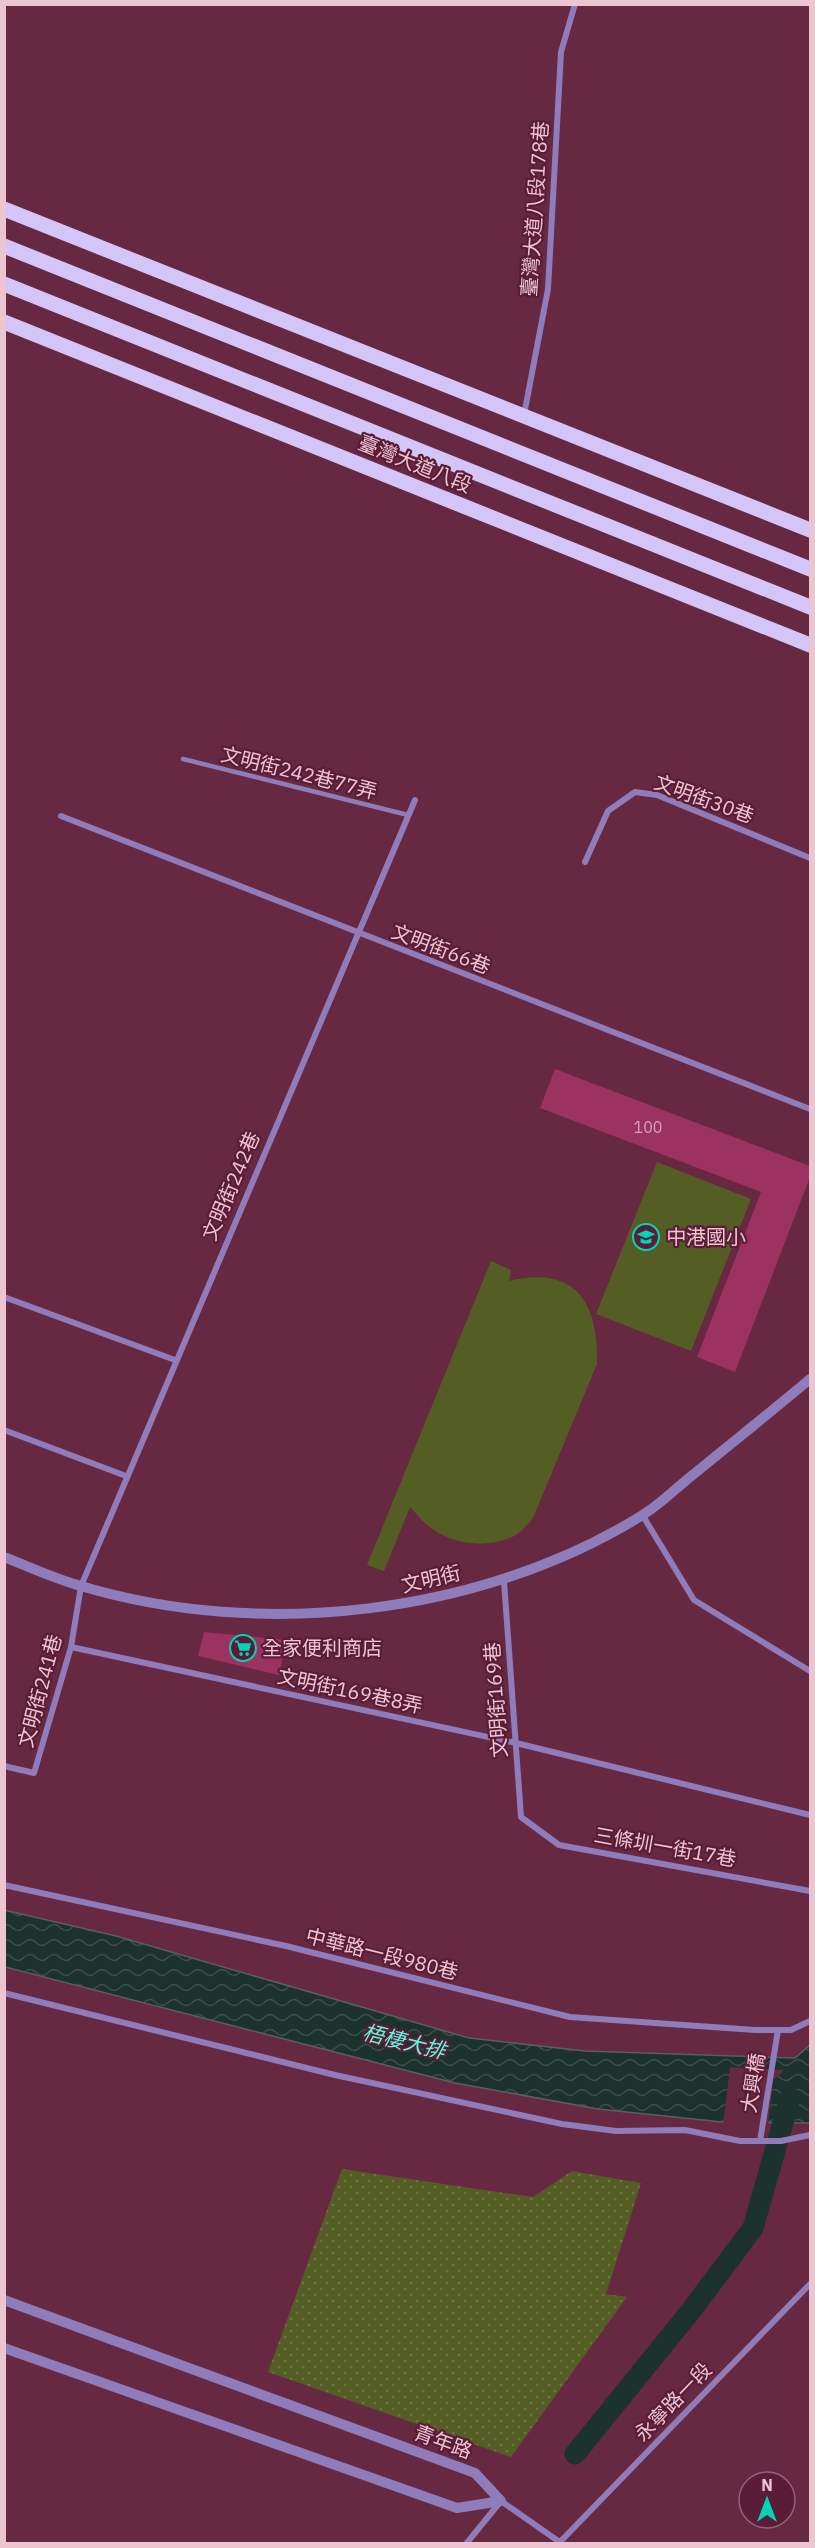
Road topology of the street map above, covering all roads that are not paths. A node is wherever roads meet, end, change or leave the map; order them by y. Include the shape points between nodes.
1 (575, 4) edge
2 (4, 209) edge
3 (4, 246) edge
4 (4, 284) edge
5 (4, 322) edge
6 (524, 416) junction
7 (810, 530) edge
8 (810, 569) edge
9 (810, 607) edge
10 (810, 645) edge
11 (183, 759) dead end
12 (415, 800) dead end
13 (408, 815) junction
14 (61, 816) dead end
15 (810, 858) edge
16 (585, 862) dead end
17 (357, 934) junction
18 (810, 1109) edge
19 (4, 1297) edge
20 (175, 1360) junction
21 (810, 1379) edge
22 (4, 1430) edge
23 (126, 1476) junction
24 (642, 1516) junction
25 (4, 1557) edge
26 (504, 1581) junction
27 (81, 1586) junction
28 (71, 1647) junction
29 (810, 1671) edge
30 (516, 1743) junction
31 (4, 1766) edge
32 (810, 1815) edge
33 (521, 1817) joint
34 (4, 1885) edge
35 (810, 1891) edge
36 (4, 1994) edge
37 (810, 2021) edge
38 (778, 2030) junction
39 (810, 2135) edge
40 (760, 2141) junction
41 (810, 2284) edge
42 (4, 2300) edge
43 (4, 2348) edge
44 (501, 2501) junction
45 (560, 2543) edge
46 (466, 2544) edge

1 - 6 street, 臺灣大道八段178巷 via 561,52 548,289
2 - 6 main road
3 - 8 main road
4 - 9 main road, 臺灣大道八段
5 - 10 main road, 臺灣大道八段
6 - 7 main road
11 - 13 lane, 文明街242巷77弄
12 - 13 street, 文明街242巷
13 - 17 street, 文明街242巷
14 - 17 street, 文明街66巷
15 - 16 street, 文明街30巷 via 657,795 635,792 608,812
17 - 18 street, 文明街66巷
17 - 20 street, 文明街242巷
19 - 20 street
20 - 23 street, 文明街242巷
21 - 24 street, 文明街
22 - 23 street
23 - 27 street, 文明街242巷
24 - 26 street, 文明街 via 575,1551
24 - 29 street via 694,1600
25 - 27 street, 文明街
26 - 27 street, 文明街 via 384,1608 296,1612 226,1612
26 - 30 street, 文明街169巷
27 - 28 street, 文明街241巷
28 - 30 street, 文明街169巷8弄
28 - 31 street, 文明街241巷 via 34,1773
30 - 32 street, 文明街169巷8弄
30 - 33 street, 文明街169巷
33 - 35 street, 三條圳一街17巷 via 559,1845
34 - 38 street, 中華路一段980巷 via 285,1946 570,2017
36 - 40 street via 335,2075 562,2124 616,2131 685,2130
37 - 38 street, 中華路一段980巷 via 791,2030
38 - 40 street, 大興橋
39 - 40 street
41 - 45 street, 永寧路一段
42 - 44 street, 青年路 via 475,2473
43 - 44 street via 457,2508
44 - 45 street
44 - 46 street

